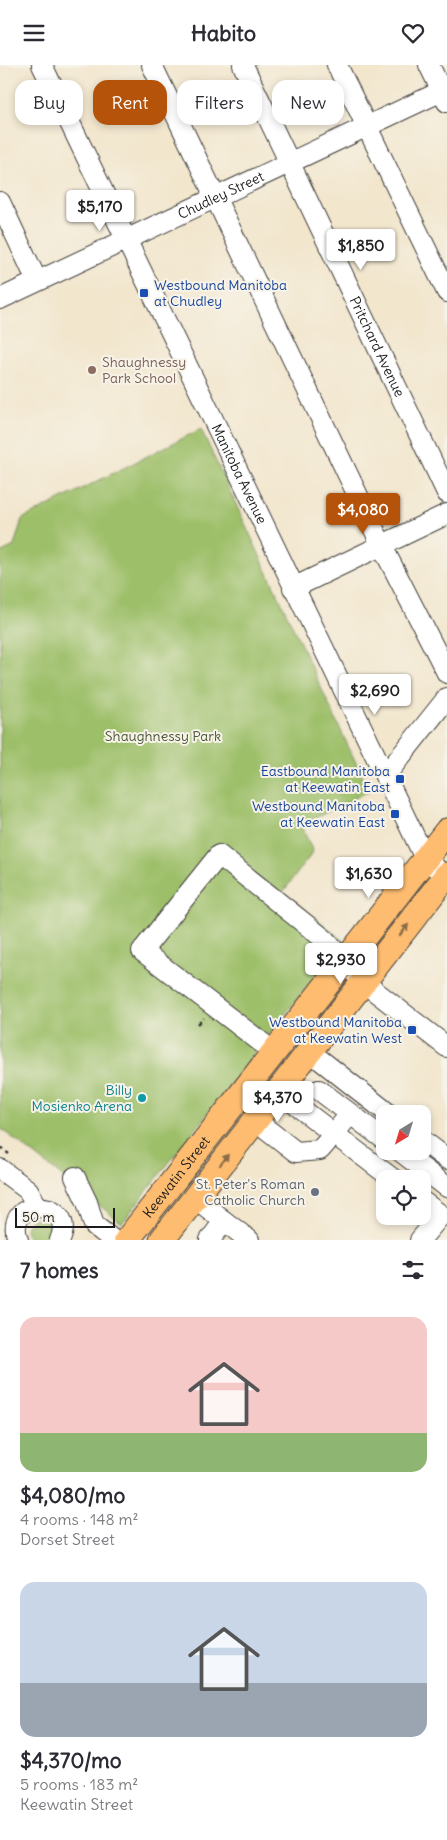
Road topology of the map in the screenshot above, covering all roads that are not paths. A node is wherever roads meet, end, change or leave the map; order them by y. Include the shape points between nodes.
1 (42, 65) edge
2 (152, 65) edge
3 (243, 65) edge
4 (337, 65) edge
5 (429, 65) edge
6 (444, 97) edge
7 (367, 127) junction
8 (290, 163) junction
9 (215, 197) junction
10 (0, 202) edge
11 (125, 239) junction
12 (38, 281) junction
13 (447, 292) edge
14 (0, 299) edge
15 (447, 493) edge
16 (447, 514) edge
17 (382, 546) junction
18 (293, 588) junction
19 (447, 673) edge
20 (447, 698) edge
21 (385, 776) junction
22 (447, 831) edge
23 (425, 859) junction
24 (447, 876) edge
25 (344, 963) junction
26 (363, 982) junction
27 (444, 1037) edge
28 (309, 1051) junction
29 (274, 1052) junction
30 (318, 1090) dead end
31 (278, 1091) junction
32 (378, 1105) edge
33 (350, 1114) junction
34 (255, 1121) junction
35 (376, 1133) edge
36 (334, 1134) junction
37 (431, 1147) edge
38 (447, 1159) edge
39 (412, 1160) edge
40 (0, 1169) edge
41 (381, 1170) edge
42 (75, 1177) dead end
43 (447, 1187) edge
44 (195, 1198) junction
45 (431, 1205) edge
46 (37, 1206) junction
47 (444, 1210) edge
48 (224, 1221) junction
49 (18, 1240) edge
50 (60, 1240) edge
51 (113, 1240) edge
52 (127, 1240) edge
53 (162, 1240) edge
54 (210, 1240) edge
55 (249, 1240) edge
56 (420, 1240) edge

1 - 11 street, Manitoba Avenue
2 - 9 street
3 - 8 street, Pritchard Avenue
4 - 7 street
5 - 6 street
6 - 7 street, Chudley Street
7 - 8 street, Chudley Street
7 - 13 street
8 - 9 street, Chudley Street
8 - 15 street, Pritchard Avenue
9 - 11 street, Chudley Street
9 - 17 street
10 - 12 street
11 - 12 street, Chudley Street
11 - 18 street, Manitoba Avenue
12 - 14 street, Chudley Street
16 - 17 street
17 - 18 street
17 - 19 street
18 - 21 street, Manitoba Avenue
20 - 21 street
21 - 23 street, Manitoba Avenue
22 - 23 main road, Keewatin Street
23 - 24 street, Manitoba Avenue
23 - 25 main road, Keewatin Street
26 -> 24 main road, Keewatin Street
25 - 26 street
25 - 29 main road, Keewatin Street
25 - 29 street via 324,939 219,855 142,951
26 - 27 street
26 - 28 main road, Keewatin Street
28 - 31 main road, Keewatin Street
28 - 32 street
29 - 52 main road, Keewatin Street
30 - 33 street
31 - 34 main road, Keewatin Street
31 - 36 street
33 - 35 street
33 - 36 street
34 - 36 street via 296,1152 320,1150
44 -> 34 main road, Keewatin Street
36 - 41 street
37 - 38 street
39 - 43 street
40 - 46 street via 28,1190
42 - 51 street via 94,1225
44 - 48 street
44 - 53 main road, Keewatin Street
45 - 47 street
46 - 49 street via 29,1208 18,1219
46 - 50 street via 58,1215 63,1230
47 - 56 street
48 - 54 street
48 - 55 street

